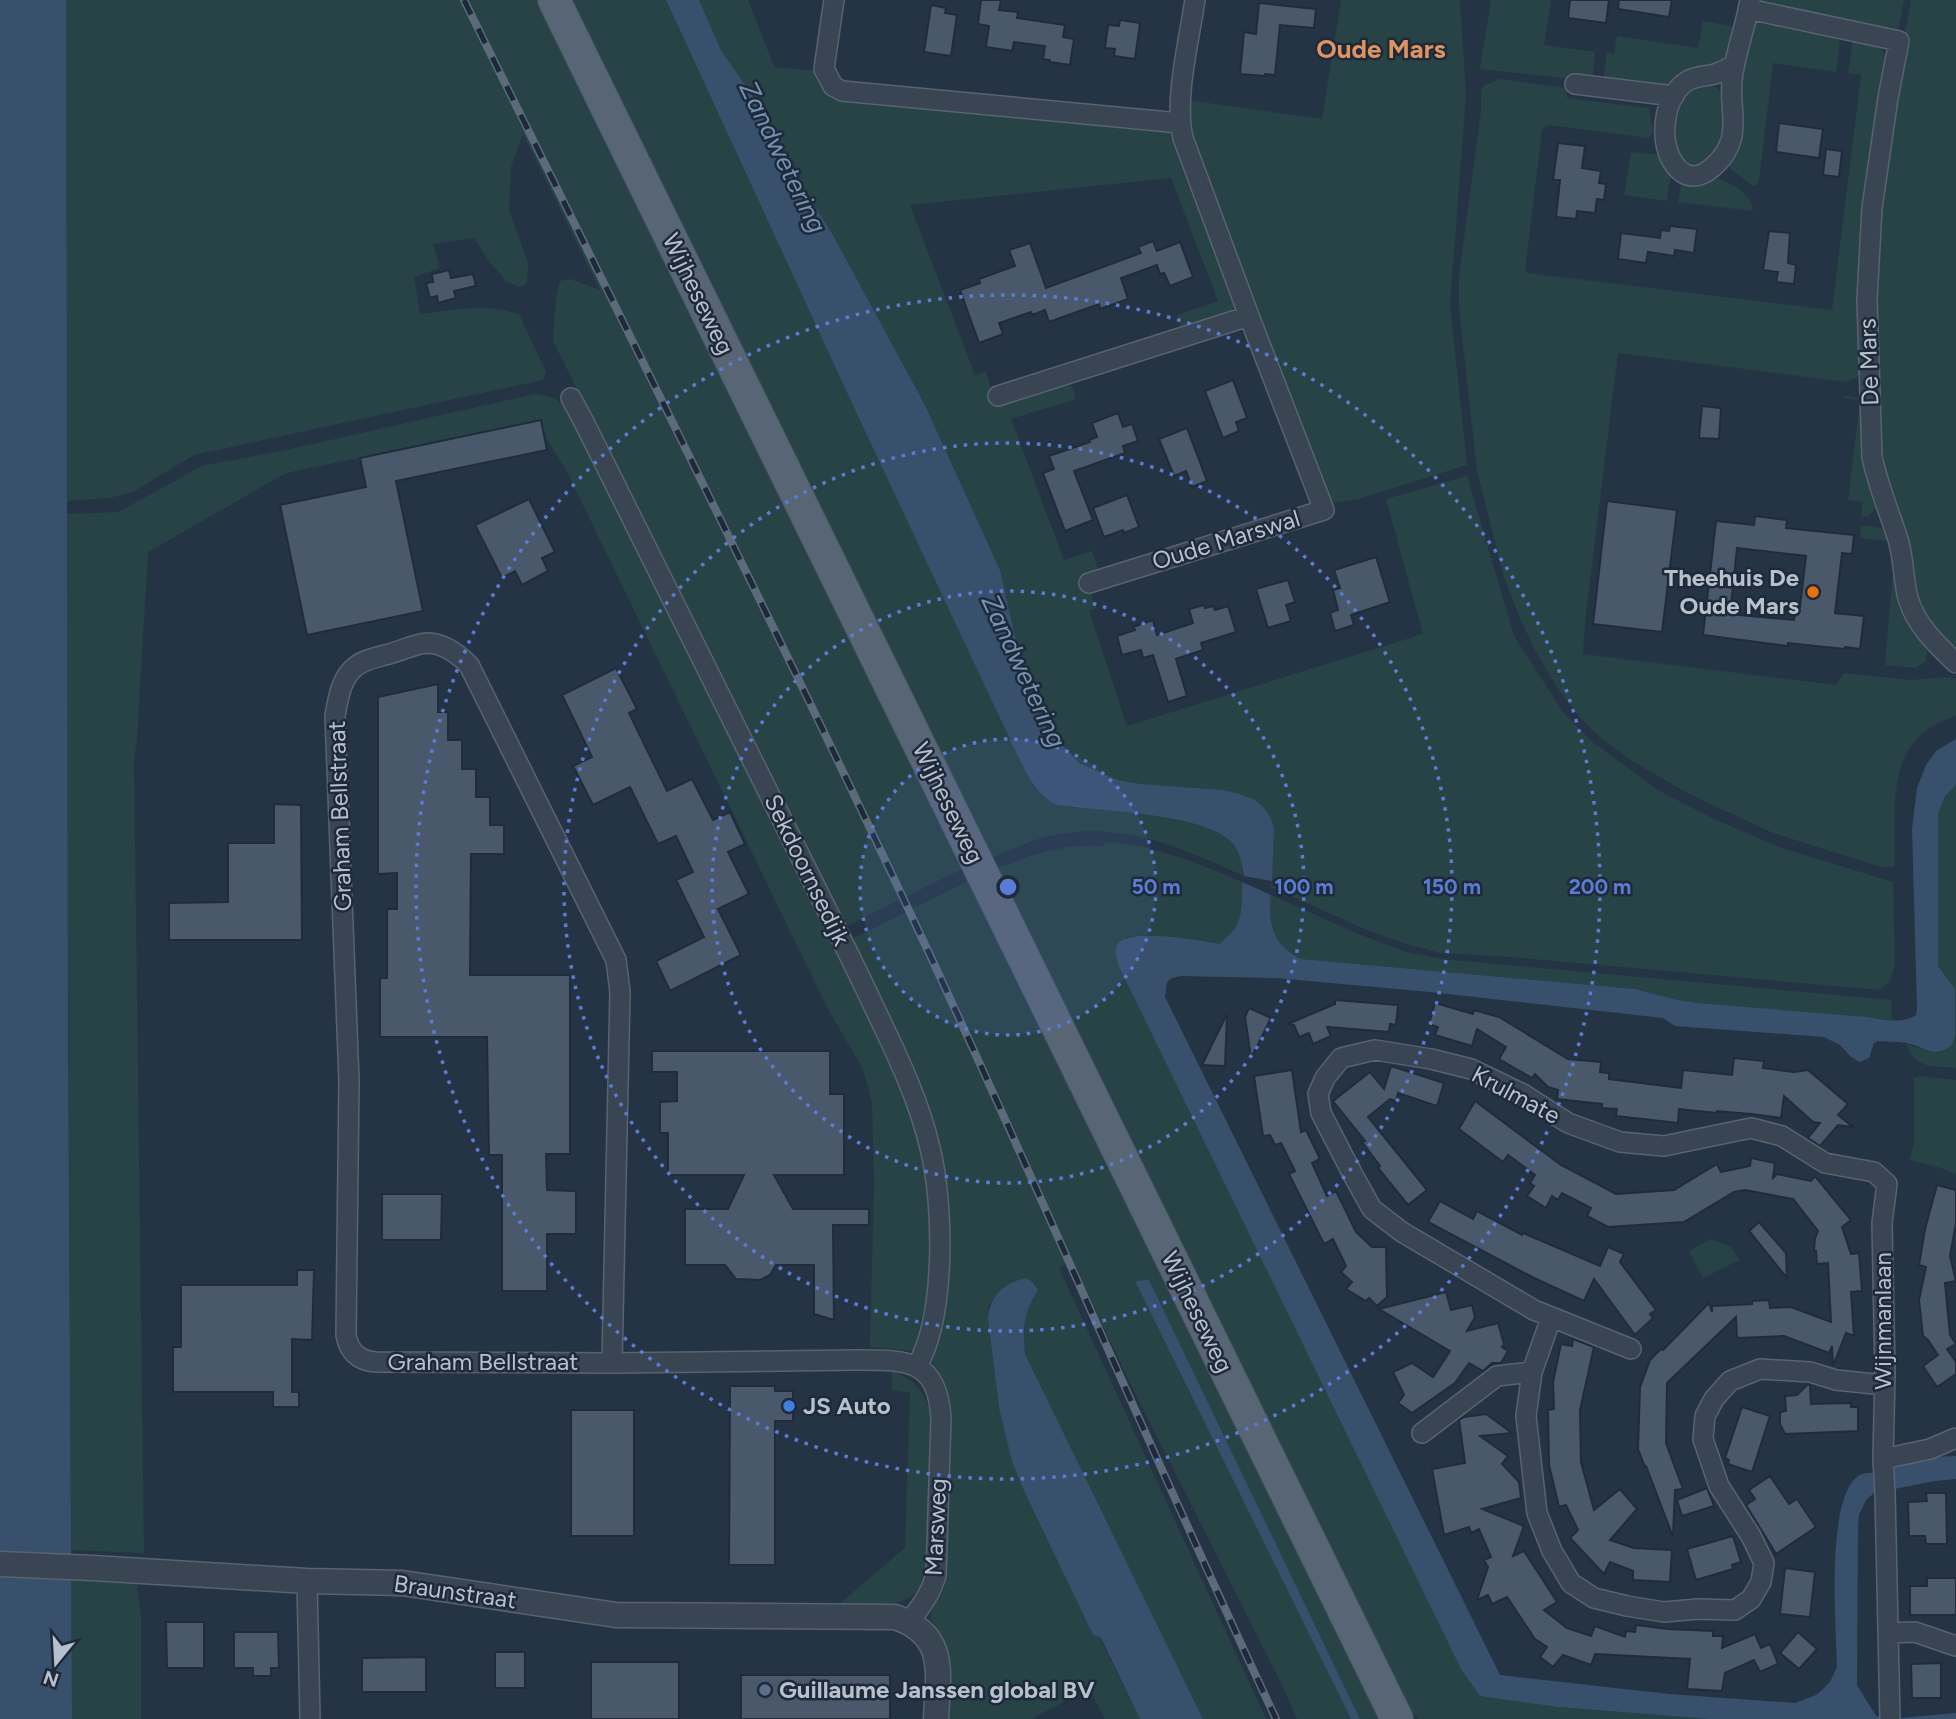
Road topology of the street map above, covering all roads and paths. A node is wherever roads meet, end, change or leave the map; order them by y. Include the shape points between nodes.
1 (554, 0) edge
2 (834, 0) edge
3 (1195, 0) edge
4 (1749, 5) edge
5 (1734, 65) junction
6 (1575, 84) dead end
7 (1674, 96) junction
8 (1180, 123) junction
9 (1250, 316) junction
10 (998, 396) dead end
11 (571, 398) dead end
12 (1089, 583) dead end
13 (1956, 663) edge
14 (1887, 1184) joint
15 (1551, 1318) junction
16 (1631, 1349) dead end
17 (612, 1363) junction
18 (917, 1366) junction
19 (1532, 1371) junction
20 (1884, 1385) junction
21 (1422, 1433) dead end
22 (1956, 1438) edge
23 (1883, 1462) junction
24 (0, 1564) edge
25 (307, 1581) junction
26 (909, 1622) junction
27 (1888, 1633) junction
28 (1956, 1647) edge
29 (1890, 1716) edge
30 (310, 1719) edge
31 (936, 1719) edge
32 (1397, 1719) edge

1 - 32 main road, Wijheseweg
2 - 8 street via 824,69 833,86 842,91
3 - 8 street, Oude Marswal
4 - 5 street
4 - 13 street, De Mars via 1899,41 1872,208 1867,299 1872,457 1903,559 1912,609
5 - 7 street via 1689,80
5 - 7 street via 1732,138 1722,158 1701,175 1682,173 1671,157 1666,120
6 - 7 street
8 - 9 street, Oude Marswal
9 - 10 street
9 - 12 street, Oude Marswal via 1324,510
11 - 18 street, Sekdoornsedijk via 841,938 911,1088 931,1148 940,1227 937,1292 926,1347
14 - 15 street, Krulmate via 1874,1172 1825,1163 1782,1136 1751,1128 1664,1146 1620,1142 1568,1123 1471,1069 1375,1050 1341,1058 1318,1094 1321,1113 1373,1209 1402,1232
14 - 20 street, Wijnmanlaan via 1882,1223
15 - 16 street, Krulmate
15 - 19 street
17 - 17 street, Graham Bellstraat via 368,1362 355,1355 347,1341 349,1082 335,716 343,685 354,667 426,643 449,650 470,666 616,960 620,992
17 - 18 street, Graham Bellstraat via 896,1360
18 - 26 street, Marsweg via 936,1389 941,1419 936,1575 933,1588
19 - 20 street via 1526,1416 1536,1513 1552,1551 1571,1583 1594,1598 1664,1612 1735,1610 1751,1599 1761,1582 1764,1563 1719,1486 1703,1439 1705,1416 1731,1381 1760,1369
19 - 21 street via 1497,1376
20 - 23 street, Wijnmanlaan
22 - 23 street
23 - 27 street, Wijnmanlaan
24 - 25 street, Braunstraat
25 - 26 street, Braunstraat via 402,1583 616,1615 879,1615
25 - 30 street
26 - 31 street via 928,1639 936,1655
27 - 28 street via 1915,1632
27 - 29 street, Wijnmanlaan

